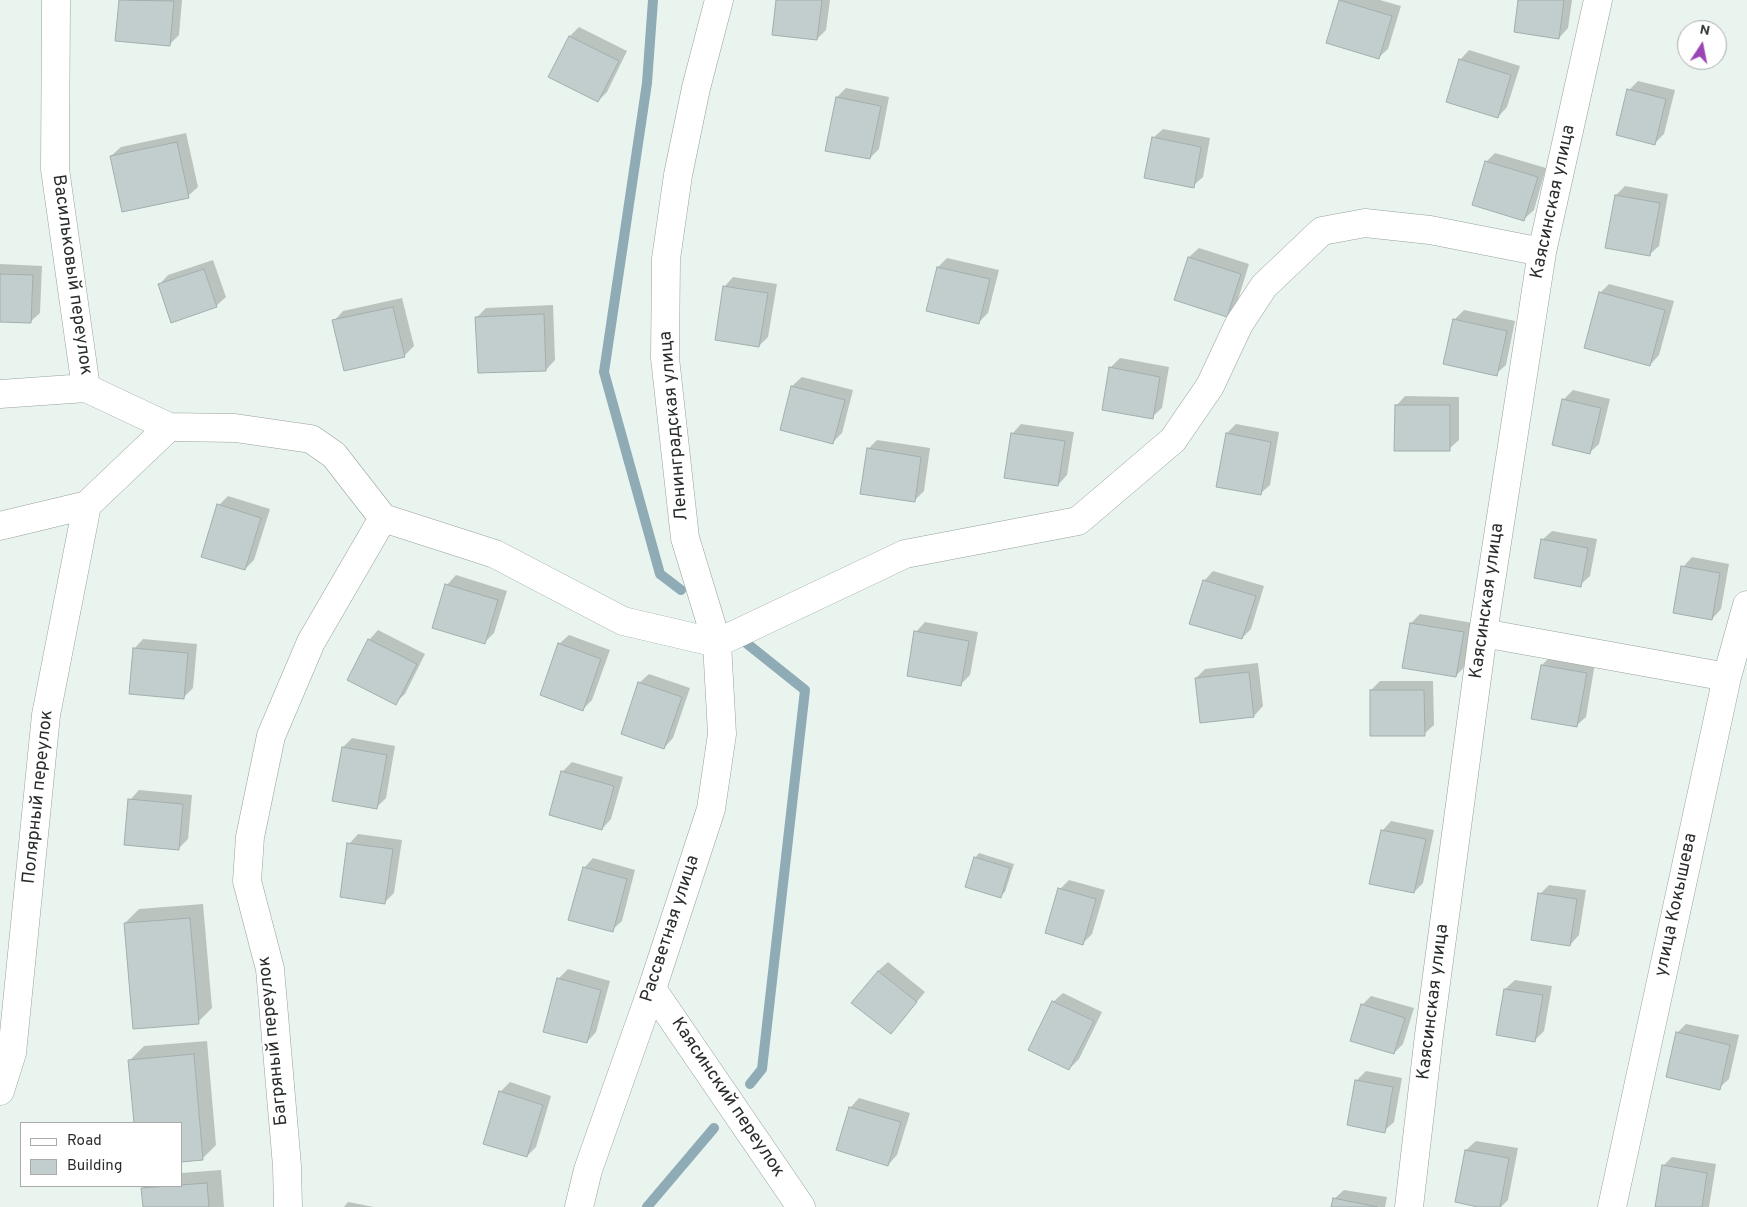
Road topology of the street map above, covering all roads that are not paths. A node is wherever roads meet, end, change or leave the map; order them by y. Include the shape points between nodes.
1 (56, 0) edge
2 (719, 0) edge
3 (1598, 0) edge
4 (1542, 252) junction
5 (86, 388) junction
6 (0, 394) edge
7 (169, 428) junction
8 (87, 505) junction
9 (383, 518) junction
10 (0, 526) edge
11 (1747, 605) edge
12 (1483, 633) junction
13 (717, 643) junction
14 (1727, 677) junction
15 (652, 989) junction
16 (0, 1091) edge
17 (288, 1207) edge
18 (579, 1207) edge
19 (801, 1207) edge
20 (1409, 1207) edge
21 (1612, 1207) edge

1 - 5 street, Васильковый переулок via 56,169
2 - 13 street, Ленинградская улица via 678,175 666,259 665,358 685,538
3 - 4 street, Каясинская улица
4 - 12 street, Каясинская улица
4 - 13 street via 1430,230 1365,223 1322,231 1264,286 1239,324 1210,386 1173,440 1078,521 905,554
5 - 6 street
5 - 7 street, Васильковый переулок
7 - 8 street
7 - 9 street, Васильковый переулок via 234,428 311,439 334,455
8 - 10 street
8 - 16 street, Полярный переулок via 46,714 12,1053
9 - 13 street via 495,554 623,621
9 - 17 street, Багряный переулок via 311,642 271,736 250,837 247,881 270,969
11 - 14 street, улица Кокышева
12 - 14 street
12 - 20 street, Каясинская улица
13 - 15 street, Рассветная улица via 722,734 711,809
14 - 21 street, улица Кокышева
15 - 18 street, Рассветная улица via 588,1170
15 - 19 street, Каясинский переулок

